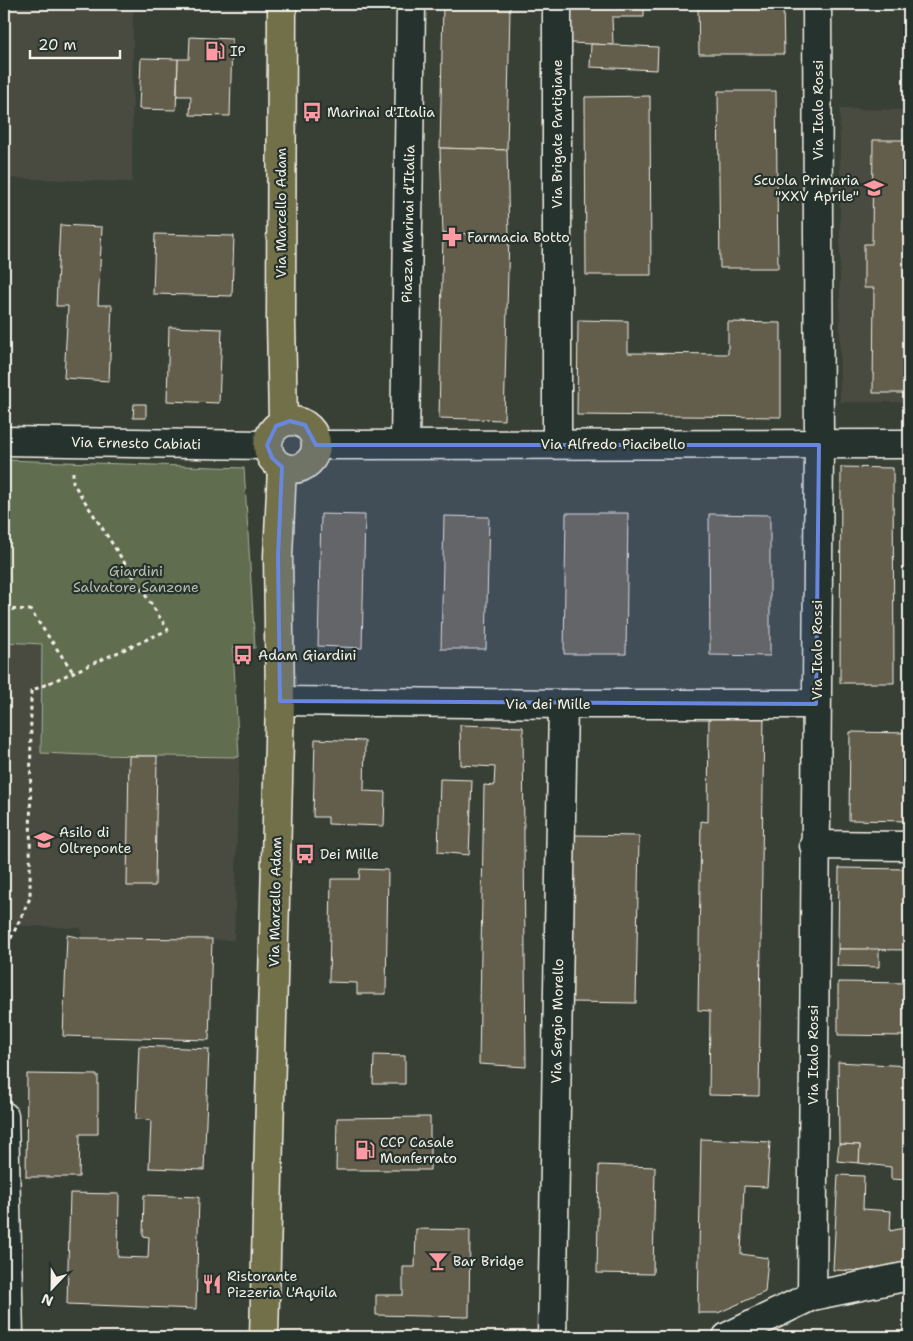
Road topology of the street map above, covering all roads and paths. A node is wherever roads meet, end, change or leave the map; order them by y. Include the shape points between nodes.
1 (282, 4) edge
2 (411, 4) edge
3 (557, 4) edge
4 (817, 4) edge
5 (283, 422) junction
6 (4, 441) edge
7 (72, 442) junction
8 (405, 444) junction
9 (557, 444) junction
10 (909, 444) edge
11 (316, 445) junction
12 (819, 445) junction
13 (275, 456) junction
14 (4, 609) edge
15 (74, 672) junction
16 (280, 701) junction
17 (562, 704) junction
18 (816, 704) junction
19 (814, 845) junction
20 (909, 846) edge
21 (4, 953) edge
22 (4, 1116) edge
23 (909, 1276) edge
24 (812, 1296) junction
25 (9, 1337) edge
26 (264, 1337) edge
27 (552, 1337) edge
28 (727, 1337) edge

1 - 5 main road, Via Marcello Adam
2 - 8 street, Piazza Marinai d'Italia
3 - 9 street, Via Brigate Partigiane
4 - 12 street, Via Italo Rossi
5 - 11 main road via 305,425 311,430
5 - 13 main road via 272,431
6 - 7 street, Via Ernesto Cabiati
7 - 13 street, Via Ernesto Cabiati
7 - 15 path via 73,483 168,630
8 - 9 street, Via Alfredo Piacibello
8 - 11 street, Via Alfredo Piacibello
9 - 12 street, Via Alfredo Piacibello
10 - 12 street, Via Alfredo Piacibello
11 - 13 main road via 315,453 305,465 290,469
12 - 18 street, Via Italo Rossi
13 - 16 main road, Via Marcello Adam
14 - 15 path via 30,610
15 - 21 path via 31,691 30,898
16 - 17 street, Via dei Mille
16 - 26 main road, Via Marcello Adam
17 - 18 street, Via dei Mille
17 - 27 street, Via Sergio Morello
18 - 19 street, Via Italo Rossi
19 - 20 street
19 - 24 street, Via Italo Rossi
22 - 25 street
23 - 24 street
24 - 28 street

